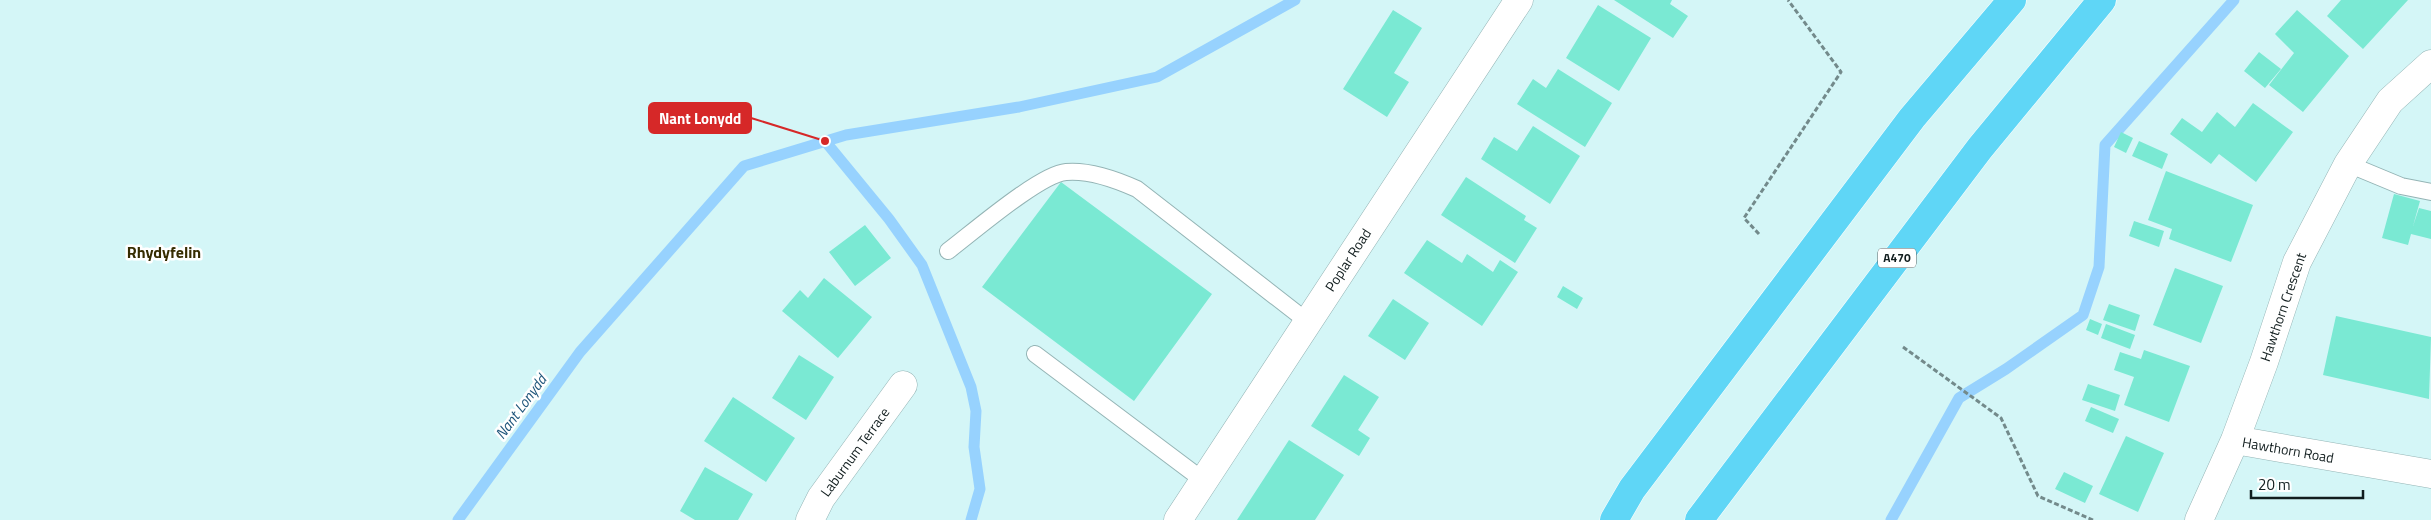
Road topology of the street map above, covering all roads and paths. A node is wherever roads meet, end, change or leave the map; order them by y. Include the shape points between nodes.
1 (1518, 0) edge
2 (1788, 0) edge
3 (2012, 0) edge
4 (2102, 0) edge
5 (2431, 64) edge
6 (2348, 164) junction
7 (2431, 192) edge
8 (1759, 234) dead end
9 (948, 251) dead end
10 (1308, 322) junction
11 (1903, 347) dead end
12 (1035, 354) dead end
13 (903, 385) dead end
14 (2235, 440) junction
15 (2431, 474) edge
16 (1204, 481) junction
17 (810, 520) edge
18 (1178, 520) edge
19 (1614, 520) edge
20 (1698, 520) edge
21 (2093, 520) edge
22 (2199, 520) edge

1 - 10 street, Poplar Road
2 - 8 path via 1841,72 1744,218
3 - 19 highway via 1912,118 1632,490
4 - 20 highway, A470 via 1980,148
5 - 6 street, Hawthorn Crescent via 2390,101
6 - 7 lane via 2401,186
6 - 14 street, Hawthorn Crescent via 2296,262
9 - 10 lane via 1040,181 1066,172 1111,178 1137,189
10 - 16 street, Poplar Road
11 - 21 path via 2001,418 2038,496
12 - 16 lane
13 - 17 street, Laburnum Terrace via 822,498
14 - 15 street, Hawthorn Road
14 - 22 street, Hawthorn Crescent
16 - 18 street, Poplar Road

